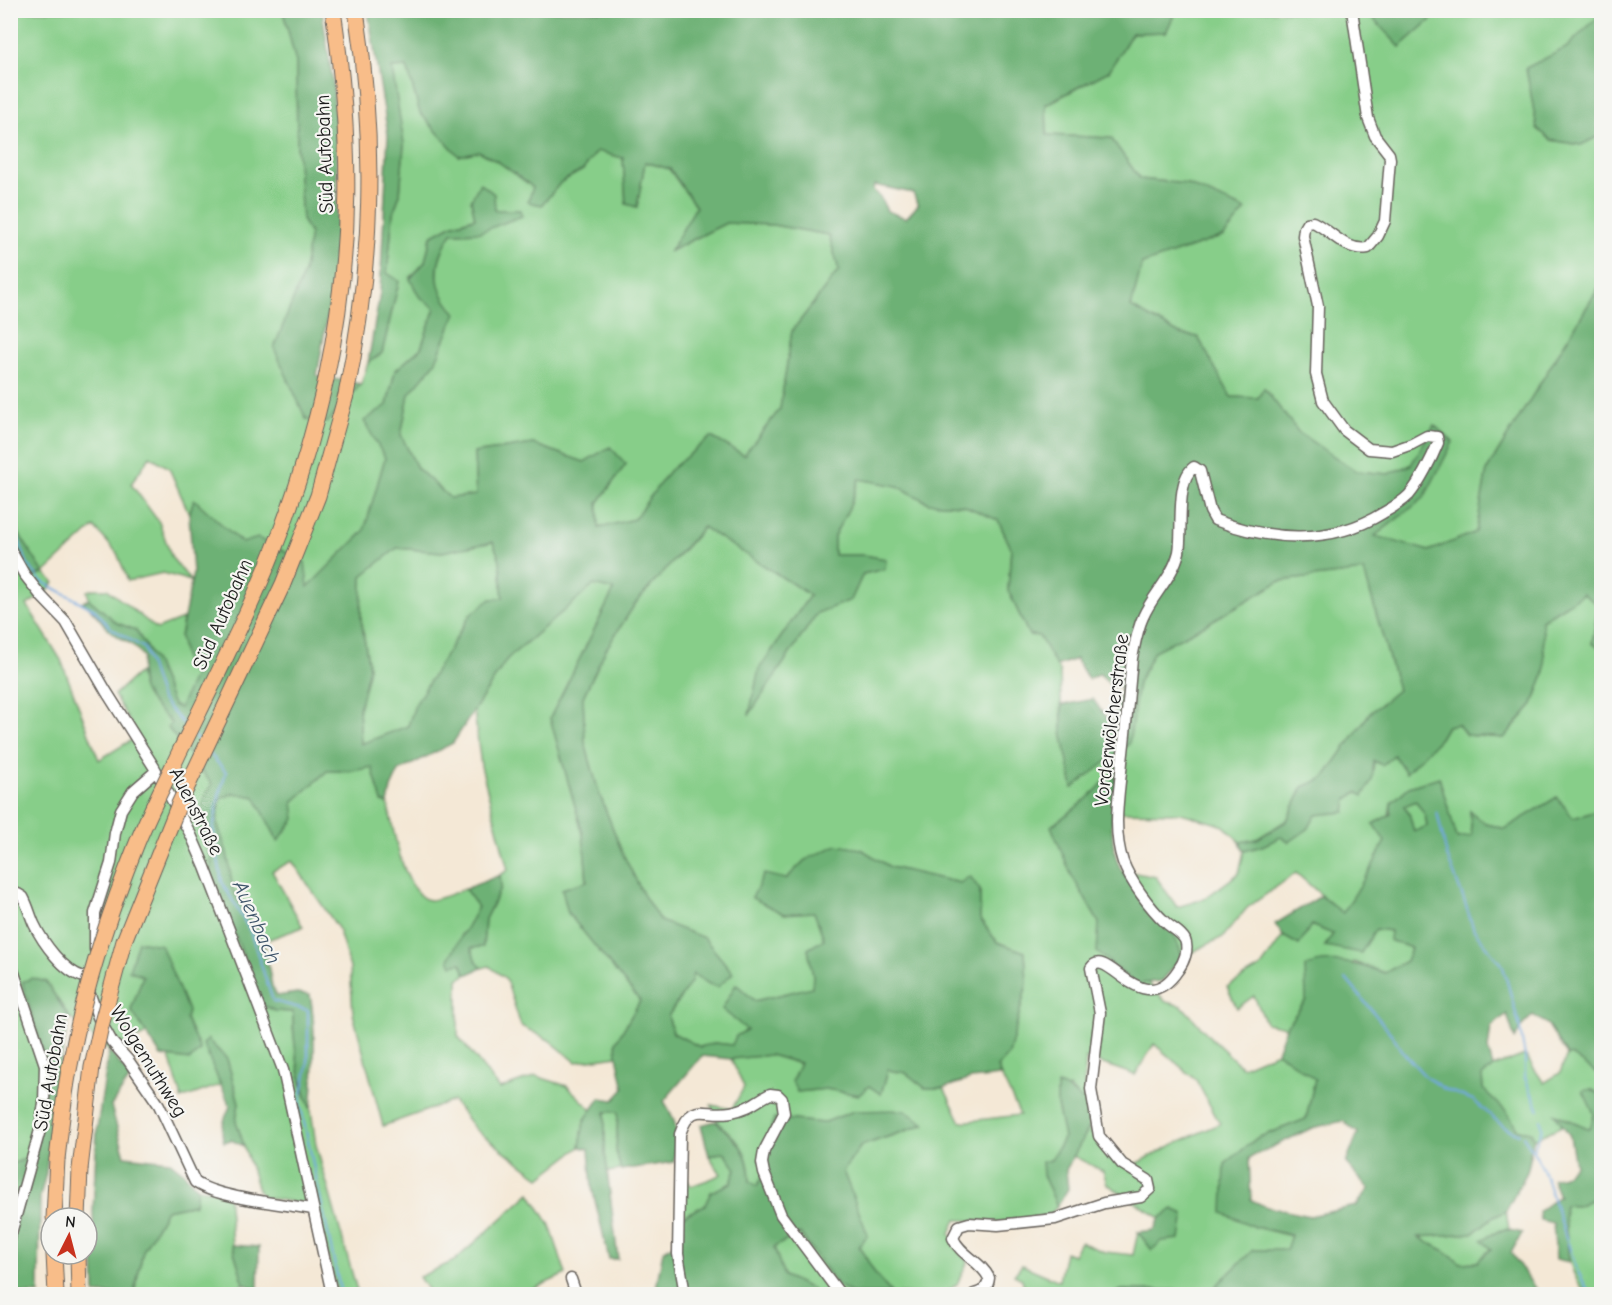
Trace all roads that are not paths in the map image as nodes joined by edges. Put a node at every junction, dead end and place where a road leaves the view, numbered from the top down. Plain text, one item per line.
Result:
1 (333, 10) edge
2 (356, 10) edge
3 (1352, 10) edge
4 (10, 549) edge
5 (156, 771) junction
6 (10, 895) edge
7 (10, 961) edge
8 (84, 977) junction
9 (55, 1206) edge
10 (78, 1206) edge
11 (312, 1209) junction
12 (10, 1237) edge
13 (55, 1266) edge
14 (78, 1266) edge
15 (571, 1279) dead end
16 (56, 1294) edge
17 (79, 1294) edge
18 (332, 1294) edge
19 (576, 1294) edge
20 (685, 1294) edge
21 (840, 1294) edge
22 (974, 1294) edge

1 - 9 highway, Süd Autobahn, bridge
2 - 10 highway, Süd Autobahn, bridge
3 - 22 street, Vorderwölcherstraße
4 - 5 street, Auenstraße
5 - 8 street
5 - 11 street, Auenstraße
6 - 8 street
7 - 12 street
8 - 11 street, Wolgemuthweg
11 - 18 street, Auenstraße
13 - 16 highway
14 - 17 highway
15 - 19 street
20 - 21 street

